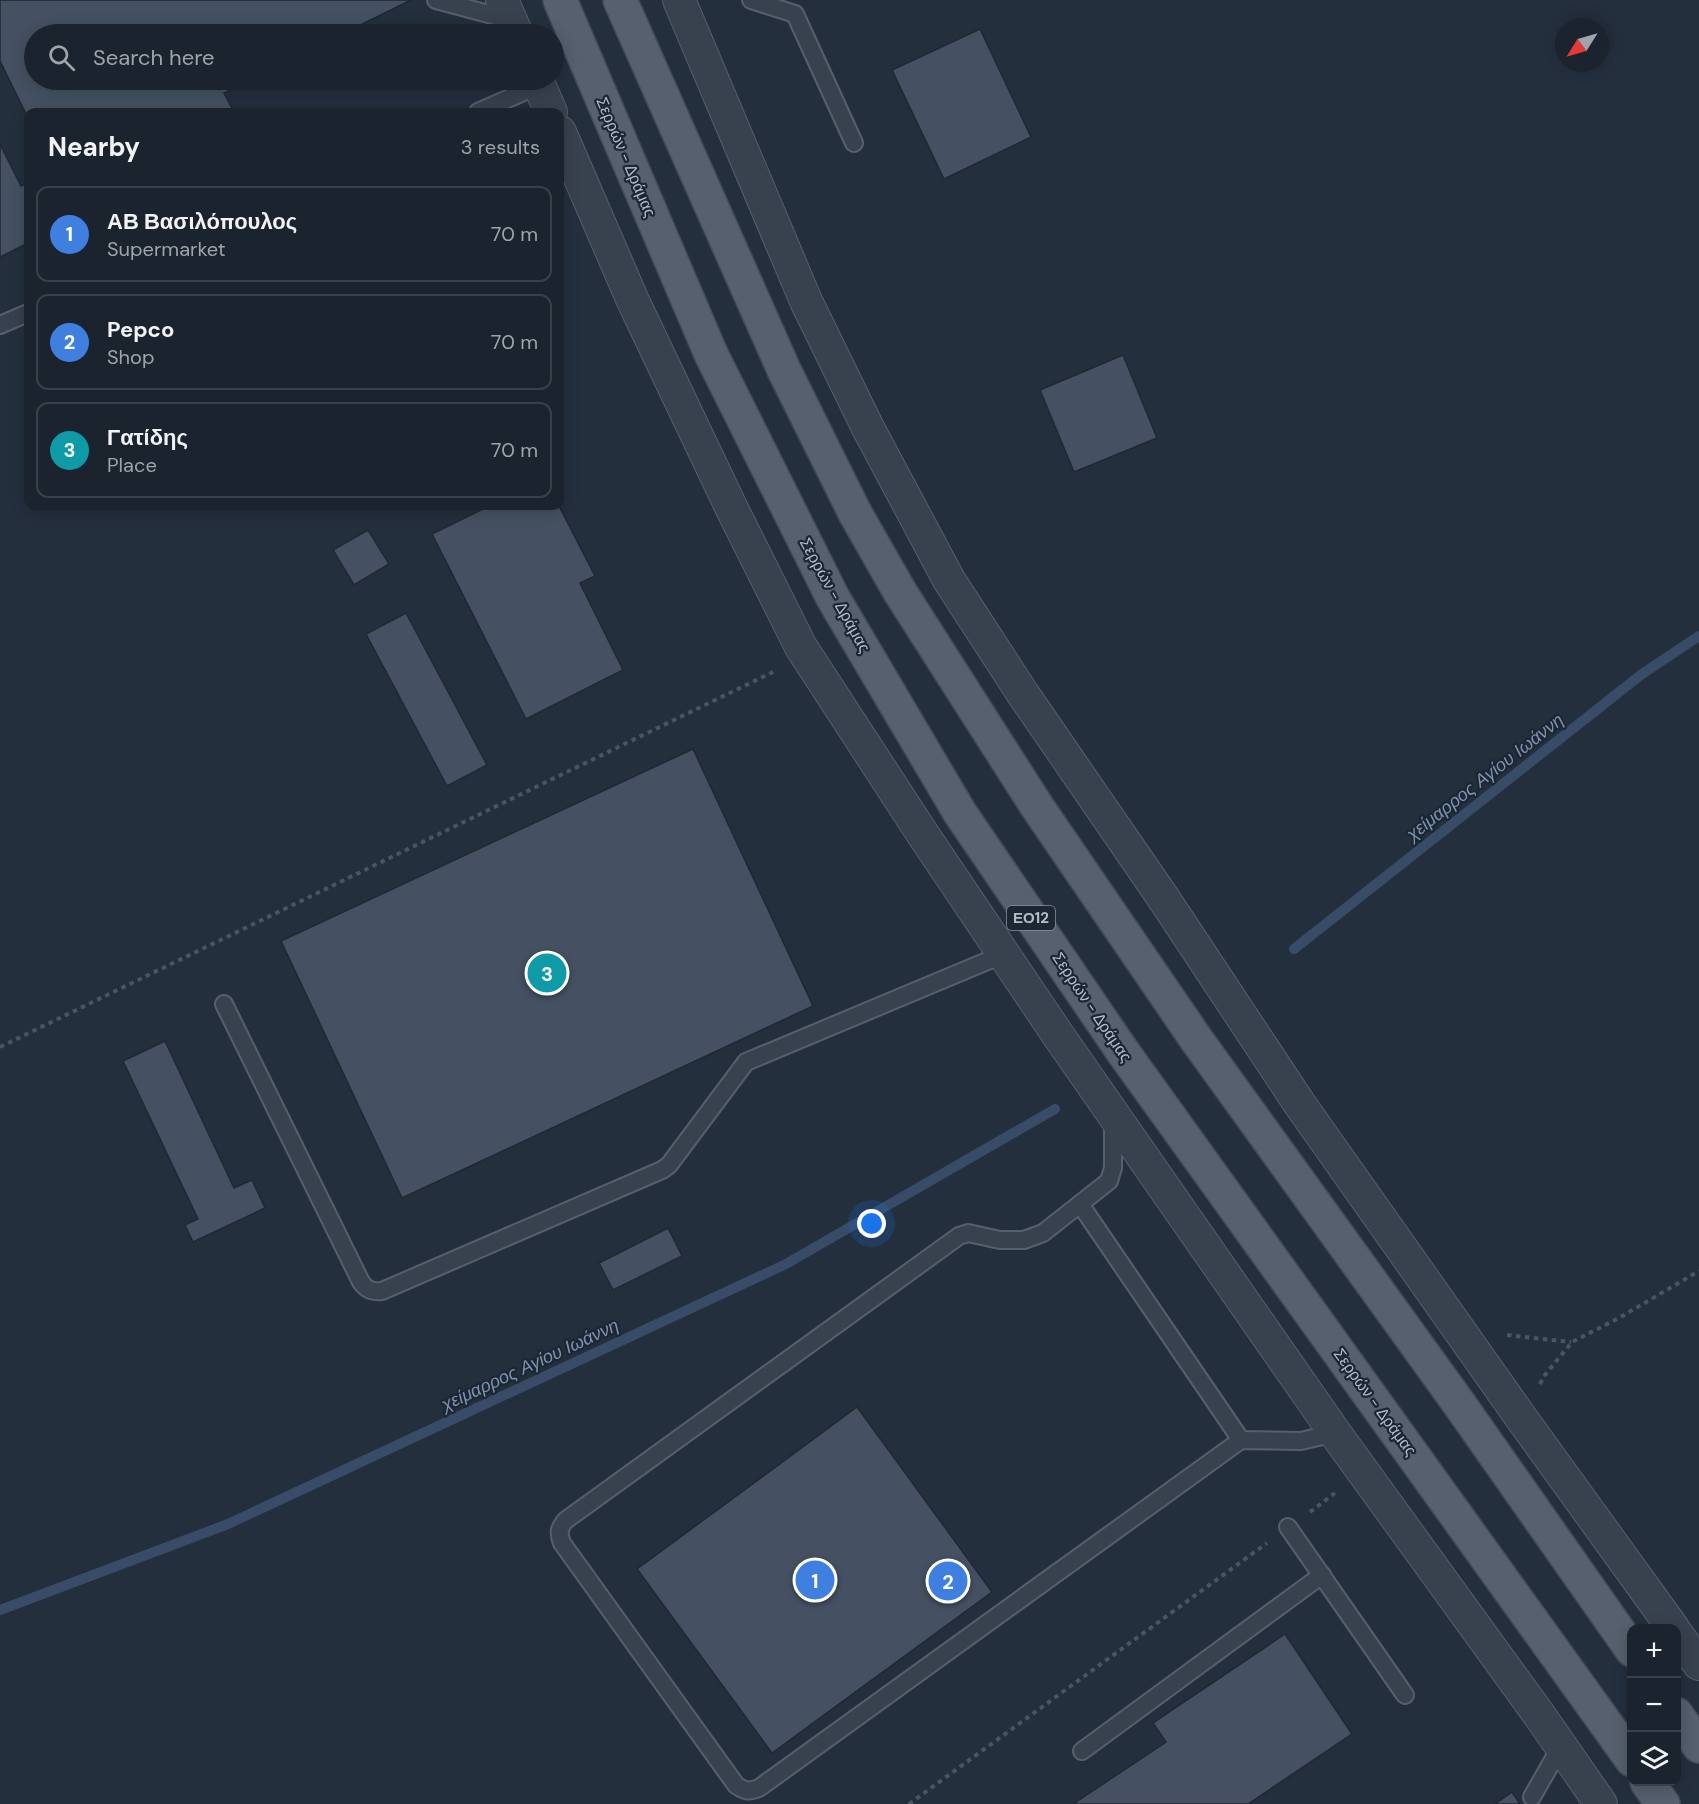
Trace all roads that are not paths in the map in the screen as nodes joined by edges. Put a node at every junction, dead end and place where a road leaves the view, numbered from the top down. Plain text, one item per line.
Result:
1 (436, 0) edge
2 (560, 0) edge
3 (620, 0) edge
4 (679, 0) edge
5 (751, 0) edge
6 (510, 18) edge
7 (542, 92) edge
8 (491, 108) edge
9 (564, 141) edge
10 (854, 143) dead end
11 (24, 315) edge
12 (0, 325) edge
13 (1004, 954) junction
14 (224, 1004) dead end
15 (1113, 1115) junction
16 (1080, 1204) junction
17 (1335, 1433) junction
18 (1241, 1440) junction
19 (1288, 1527) road end
20 (1322, 1575) junction
21 (1669, 1624) edge
22 (1681, 1639) edge
23 (1627, 1643) edge
24 (1699, 1664) edge
25 (1405, 1695) dead end
26 (1681, 1720) edge
27 (1561, 1746) junction
28 (1699, 1746) edge
29 (1082, 1751) dead end
30 (1627, 1753) edge
31 (1650, 1786) edge
32 (1532, 1797) dead end
33 (1601, 1804) edge
34 (1663, 1804) edge

1 - 6 lane
2 - 30 main road, Σερρών - Δράμας / ΕΟ12
3 - 23 main road
4 - 21 street
5 - 10 lane
7 - 8 lane
9 - 13 street
11 - 12 lane
13 - 14 lane
13 - 15 street
15 - 16 lane
15 - 17 street
16 - 18 lane
16 - 18 lane
17 - 18 lane
17 - 27 street
19 - 20 lane
20 - 25 lane
20 - 29 lane
22 - 24 street
26 - 28 main road
27 - 32 lane
27 - 33 street
31 - 34 main road

